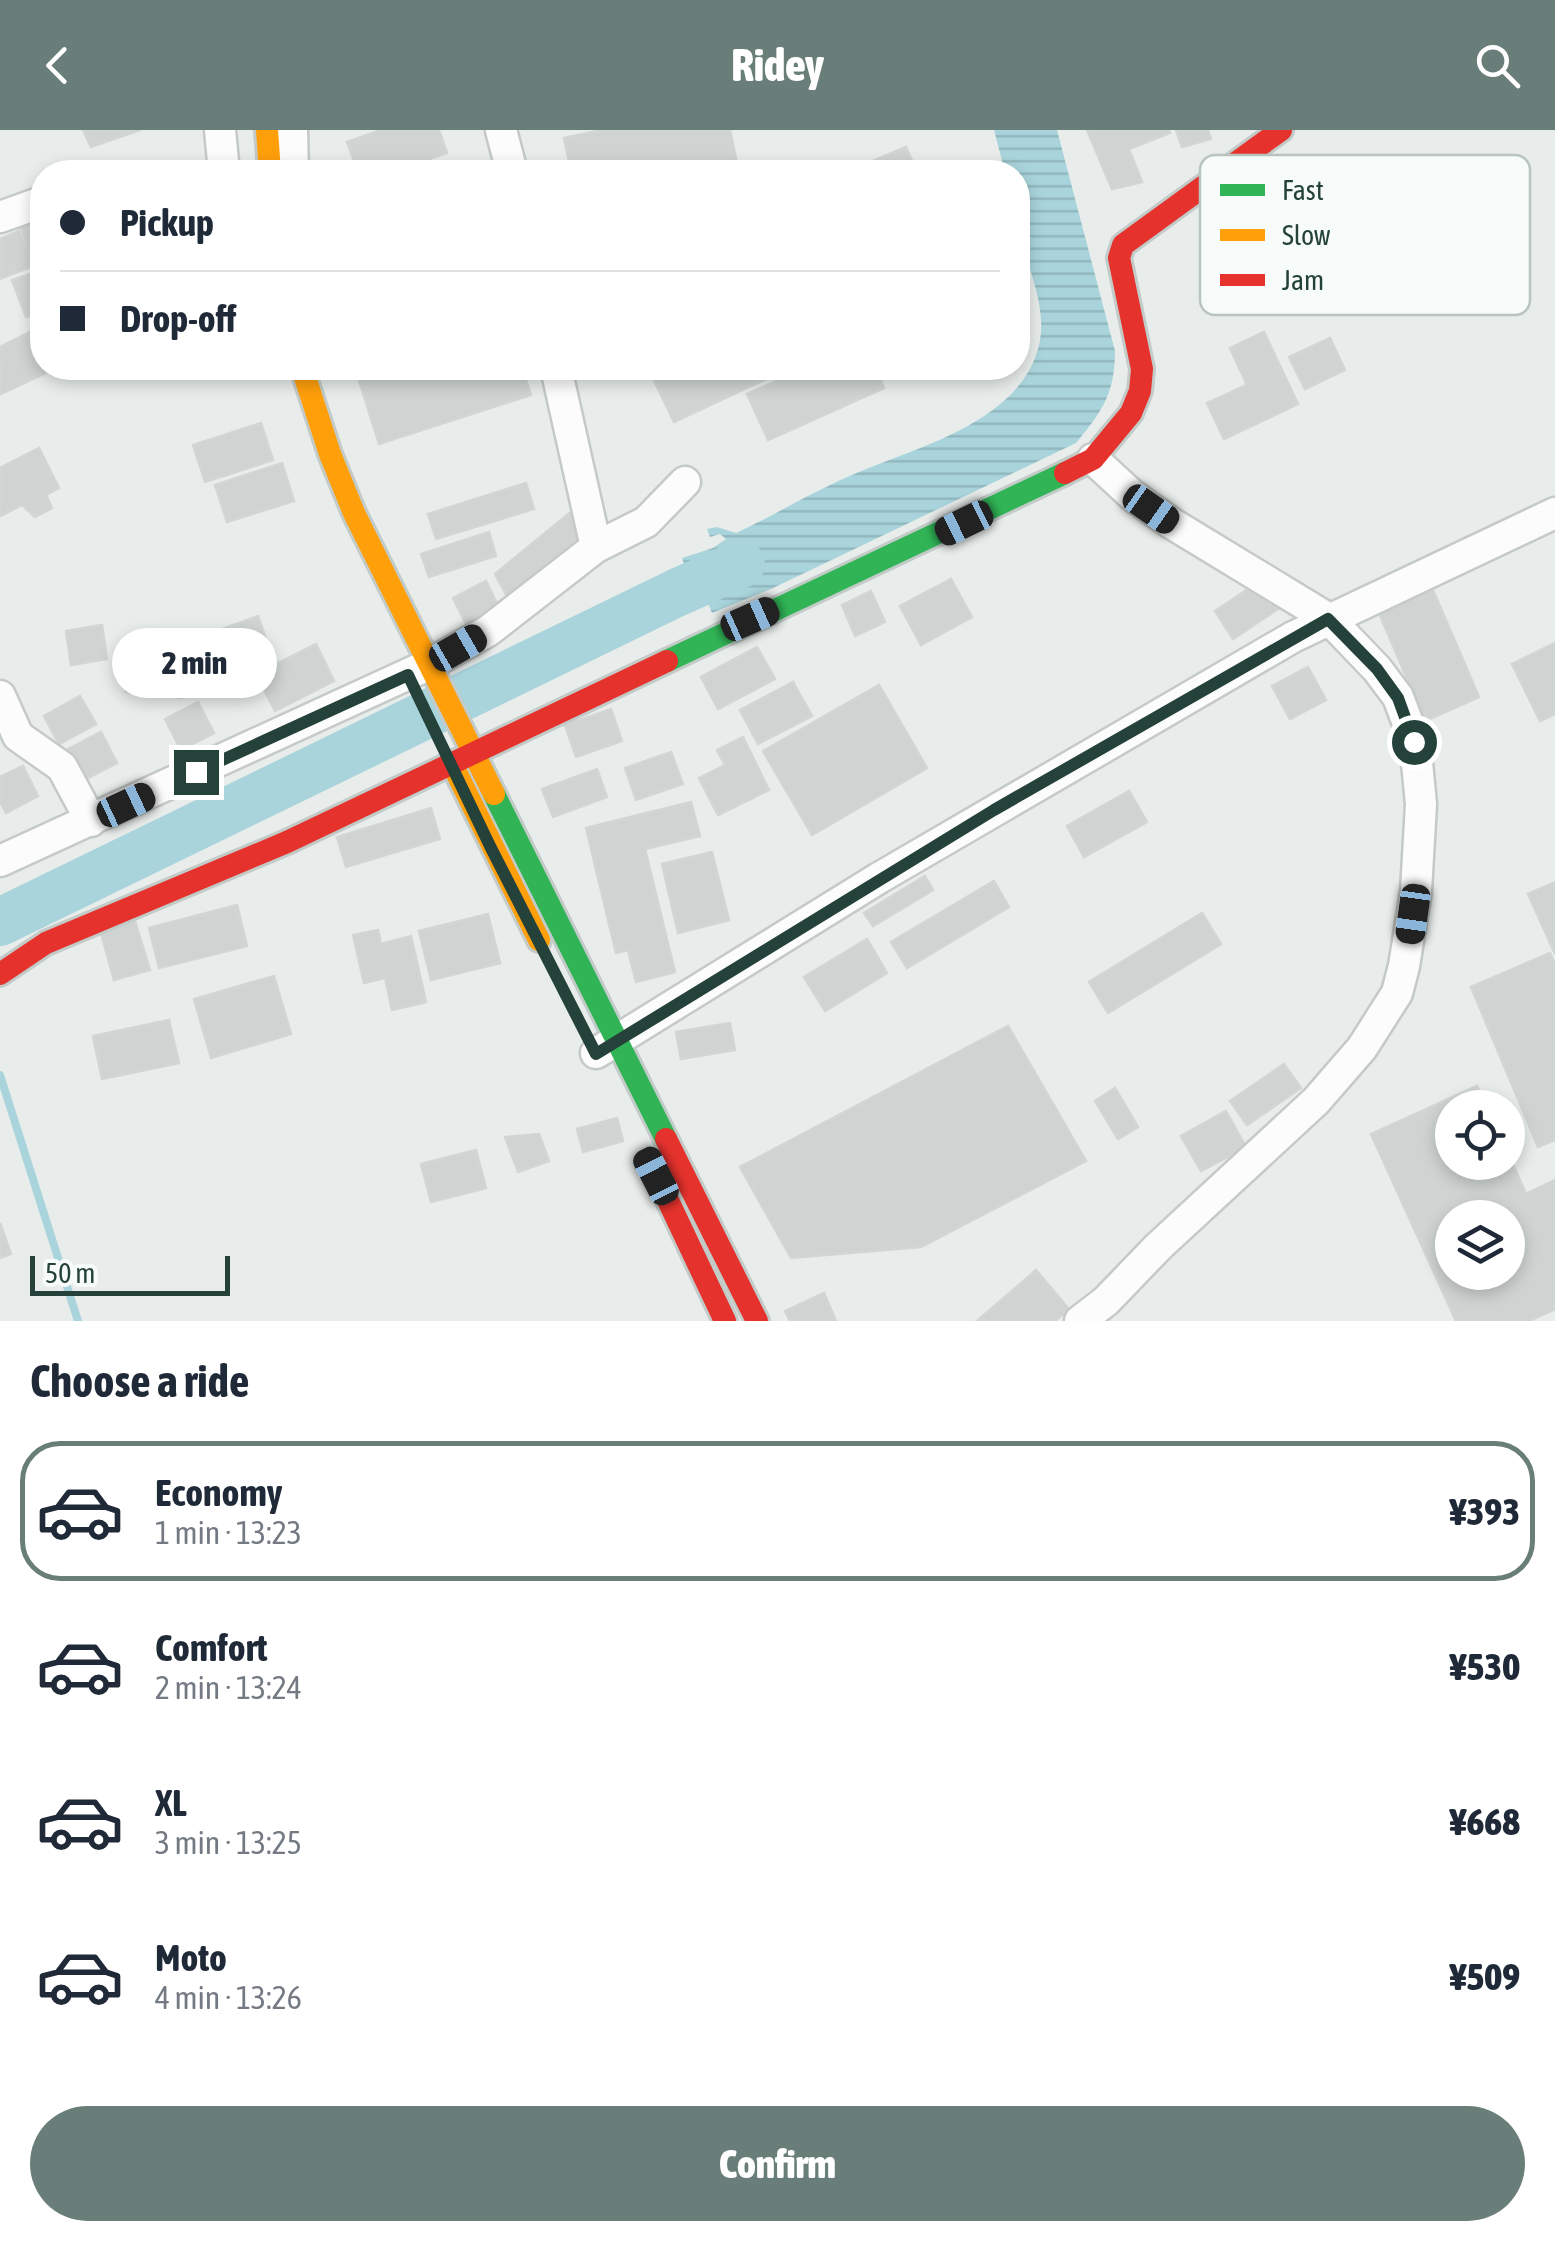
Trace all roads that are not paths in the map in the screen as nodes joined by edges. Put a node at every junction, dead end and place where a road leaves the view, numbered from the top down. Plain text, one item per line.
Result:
1 (220, 130) edge
2 (243, 130) edge
3 (267, 130) edge
4 (292, 130) edge
5 (501, 130) edge
6 (1281, 130) edge
7 (1247, 155) edge
8 (223, 160) edge
9 (245, 160) edge
10 (269, 160) edge
11 (293, 160) edge
12 (509, 160) edge
13 (1200, 189) edge
14 (30, 206) edge
15 (0, 217) edge
16 (306, 380) edge
17 (559, 380) edge
18 (1093, 459) junction
19 (684, 482) dead end
20 (1555, 513) edge
21 (596, 547) junction
22 (1328, 619) junction
23 (413, 673) junction
24 (0, 696) edge
25 (456, 754) junction
26 (91, 821) junction
27 (0, 860) edge
28 (547, 955) dead end
29 (0, 974) edge
30 (602, 1050) junction
31 (648, 1158) dead end
32 (725, 1321) edge
33 (757, 1321) edge
34 (1080, 1321) edge

1 - 8 street
2 - 9 street
3 - 10 street
4 - 11 street
5 - 12 street
6 - 7 street
13 - 18 street
14 - 15 street
16 - 23 street
17 - 21 street
18 - 22 street
18 - 25 street
19 - 21 street
20 - 22 street
21 - 23 street
22 - 30 street
22 - 34 street
23 - 25 street
23 - 26 street
24 - 26 street
25 - 28 street
25 - 29 street
25 - 30 street
26 - 27 street
30 - 33 street
31 - 32 street

